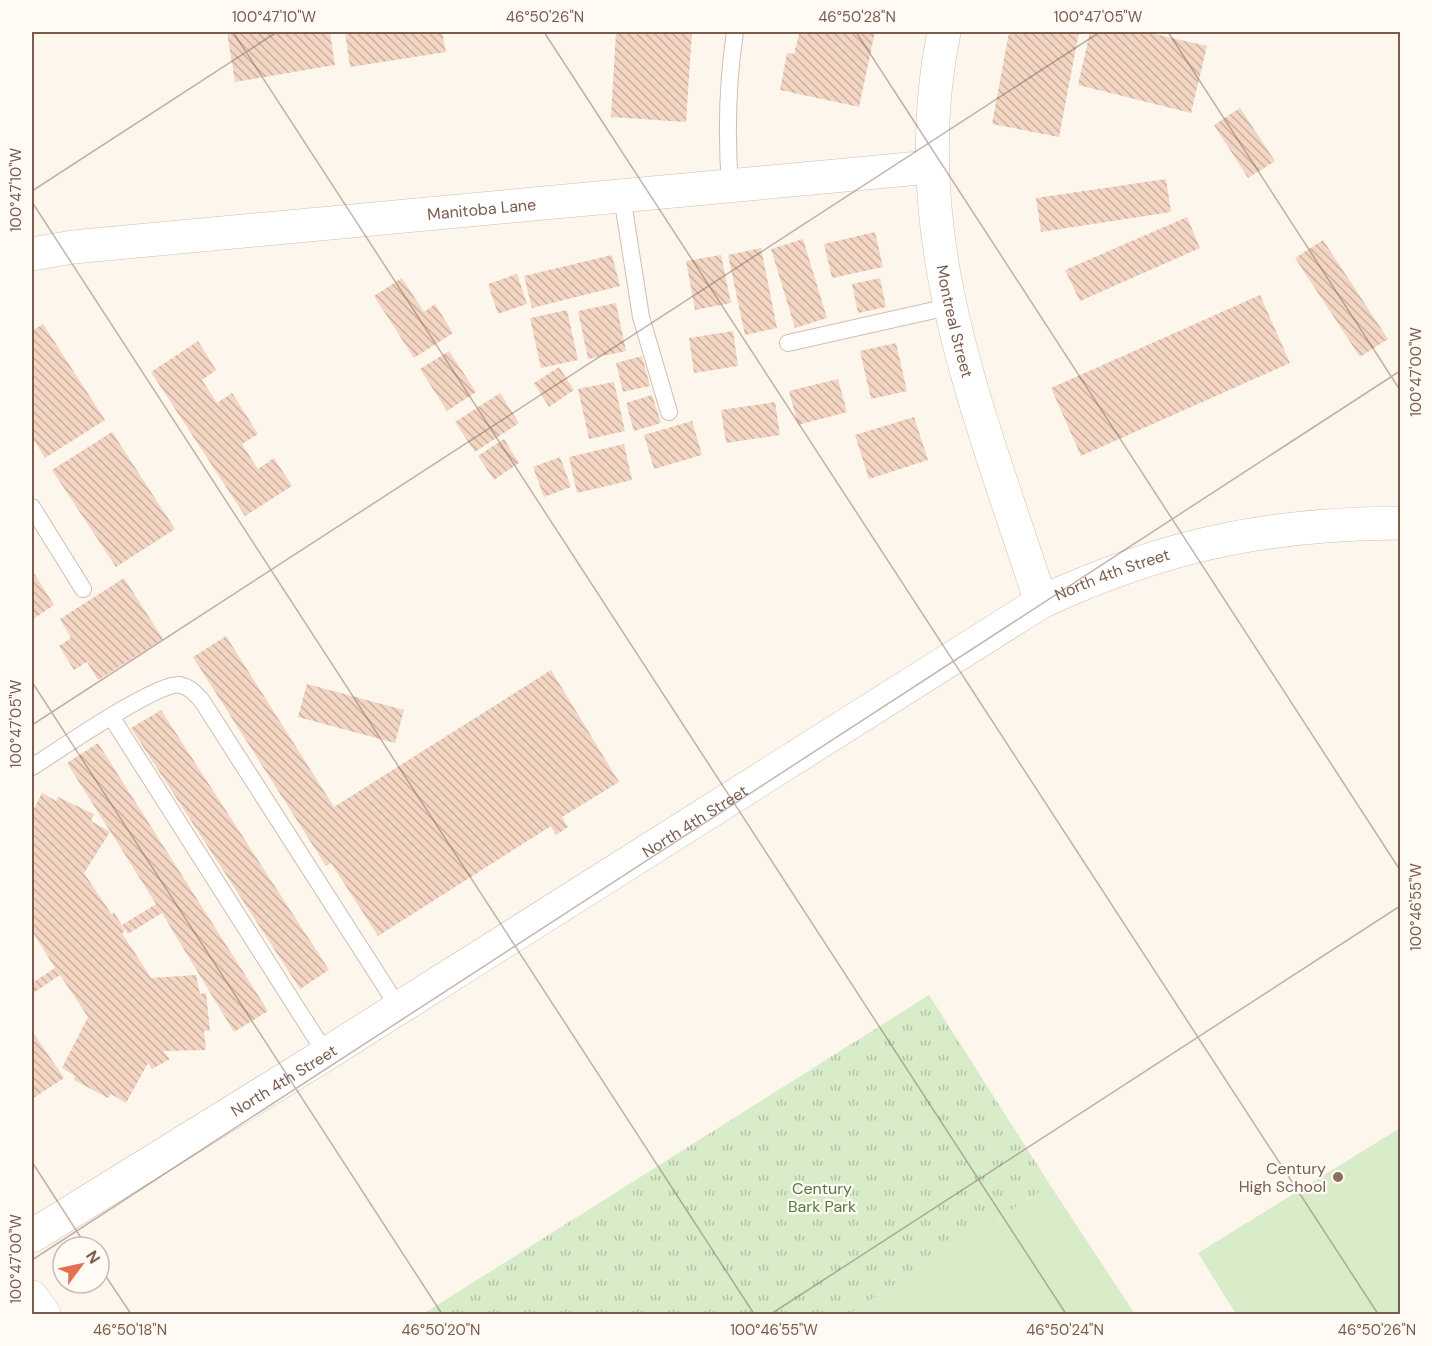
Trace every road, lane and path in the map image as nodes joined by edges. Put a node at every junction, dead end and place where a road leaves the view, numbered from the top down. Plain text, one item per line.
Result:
1 (735, 32) edge
2 (944, 32) edge
3 (931, 167) junction
4 (730, 186) junction
5 (622, 196) junction
6 (32, 254) edge
7 (948, 307) junction
8 (788, 343) dead end
9 (669, 412) dead end
10 (32, 507) edge
11 (1401, 523) edge
12 (83, 589) dead end
13 (1041, 602) junction
14 (112, 718) junction
15 (32, 767) edge
16 (399, 1008) junction
17 (327, 1054) junction
18 (32, 1236) edge
19 (32, 1297) edge
20 (44, 1314) edge

1 - 4 lane
2 - 3 street, Montreal Street
3 - 4 street, Manitoba Lane
3 - 7 street, Montreal Street
4 - 5 street, Manitoba Lane
5 - 6 street, Manitoba Lane
5 - 9 lane
7 - 8 lane
7 - 13 street, Montreal Street
10 - 12 lane
11 - 13 street, North 4th Street
13 - 16 street, North 4th Street
14 - 15 lane
14 - 16 lane
14 - 17 lane
16 - 17 street, North 4th Street
17 - 18 street, North 4th Street
19 - 20 street

